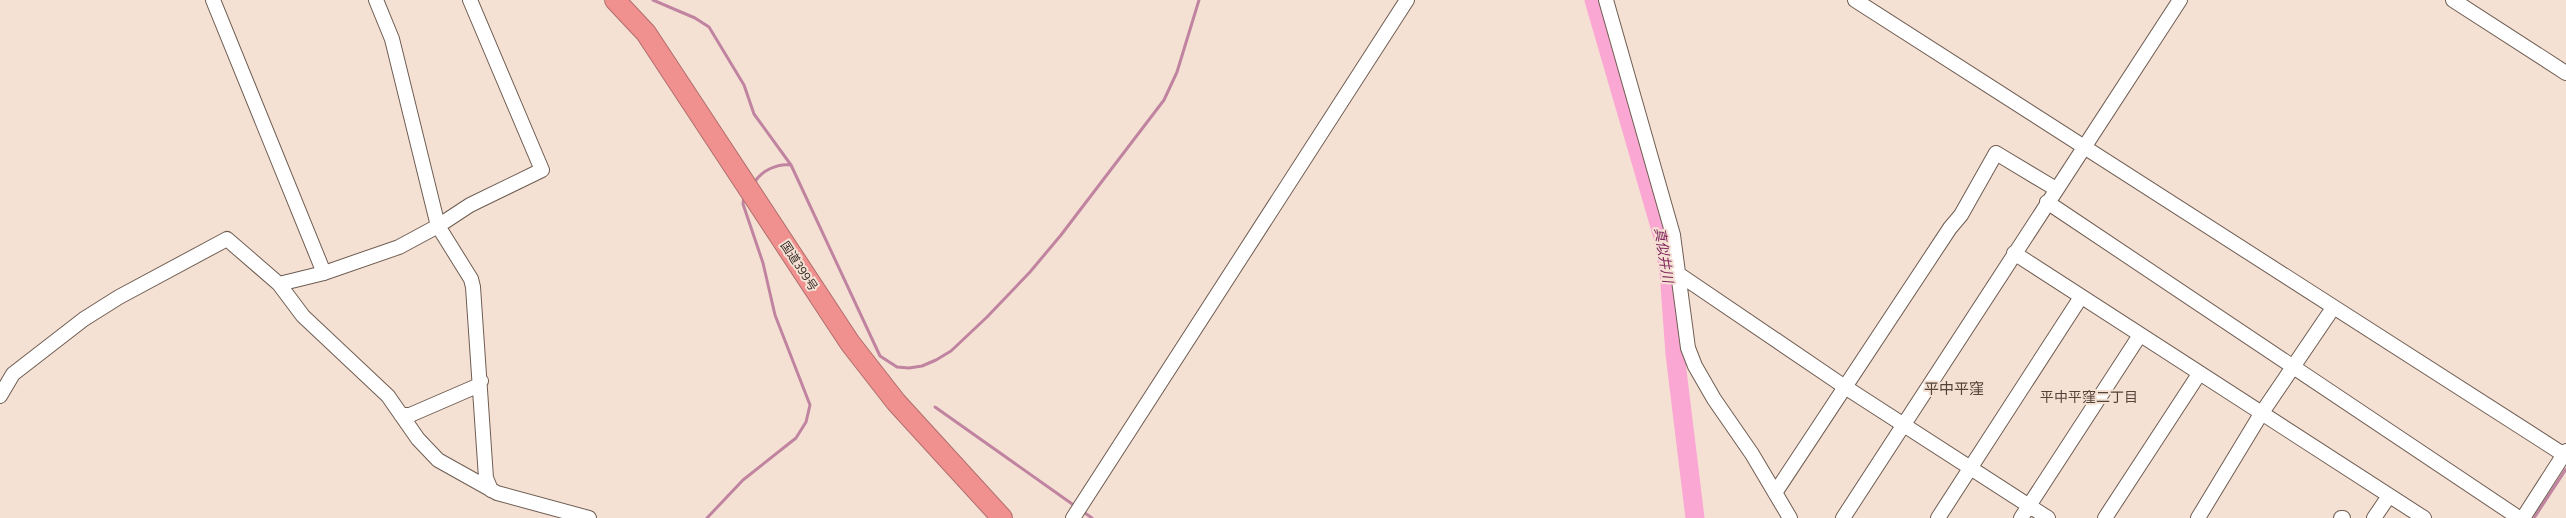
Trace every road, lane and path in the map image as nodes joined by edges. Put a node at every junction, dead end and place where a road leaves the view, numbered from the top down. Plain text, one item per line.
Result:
1 (214, 0) edge
2 (376, 0) edge
3 (470, 0) edge
4 (615, 0) edge
5 (1407, 0) edge
6 (1606, 0) edge
7 (1855, 0) edge
8 (2180, 0) edge
9 (2453, 0) edge
10 (2566, 73) edge
11 (2083, 147) junction
12 (2056, 189) junction
13 (2047, 202) junction
14 (438, 226) junction
15 (2014, 253) junction
16 (324, 272) junction
17 (1680, 275) junction
18 (279, 284) junction
19 (2081, 297) junction
20 (2333, 308) junction
21 (2140, 335) junction
22 (2293, 366) junction
23 (2199, 374) junction
24 (481, 381) junction
25 (1845, 387) junction
26 (0, 396) edge
27 (2261, 414) junction
28 (401, 415) junction
29 (1904, 424) junction
30 (2565, 454) edge
31 (1971, 468) junction
32 (491, 490) junction
33 (1775, 493) junction
34 (2389, 496) junction
35 (2029, 506) junction
36 (1077, 512) edge
37 (2203, 516) edge
38 (588, 518) edge
39 (1002, 518) edge
40 (1790, 518) edge
41 (1843, 518) edge
42 (1938, 518) edge
43 (2021, 518) edge
44 (2048, 518) edge
45 (2105, 518) edge
46 (2374, 518) edge
47 (2424, 518) edge
48 (2519, 518) edge
49 (2523, 518) edge

1 - 16 street
2 - 14 street
3 - 14 street
4 - 39 highway, 国道399号
5 - 36 street
6 - 17 street
7 - 11 street
8 - 11 street
9 - 10 street
11 - 12 street
11 - 20 street
12 - 13 street
12 - 25 street
13 - 15 street
13 - 22 street
14 - 16 street
14 - 24 street
15 - 19 street
15 - 29 street
16 - 18 street
17 - 25 street
17 - 33 street
18 - 26 street
18 - 28 street
19 - 21 street
19 - 31 street
20 - 22 street
20 - 30 street
21 - 23 street
21 - 35 street
22 - 27 street
22 - 48 street
23 - 27 street
23 - 45 street
24 - 28 street
24 - 32 street
25 - 29 street
25 - 33 street
27 - 34 street
27 - 37 street
28 - 32 street
29 - 31 street
29 - 41 street
30 - 49 street
31 - 35 street
31 - 42 street
32 - 38 street
33 - 40 street
34 - 46 street
34 - 47 street
35 - 43 street
35 - 44 street

